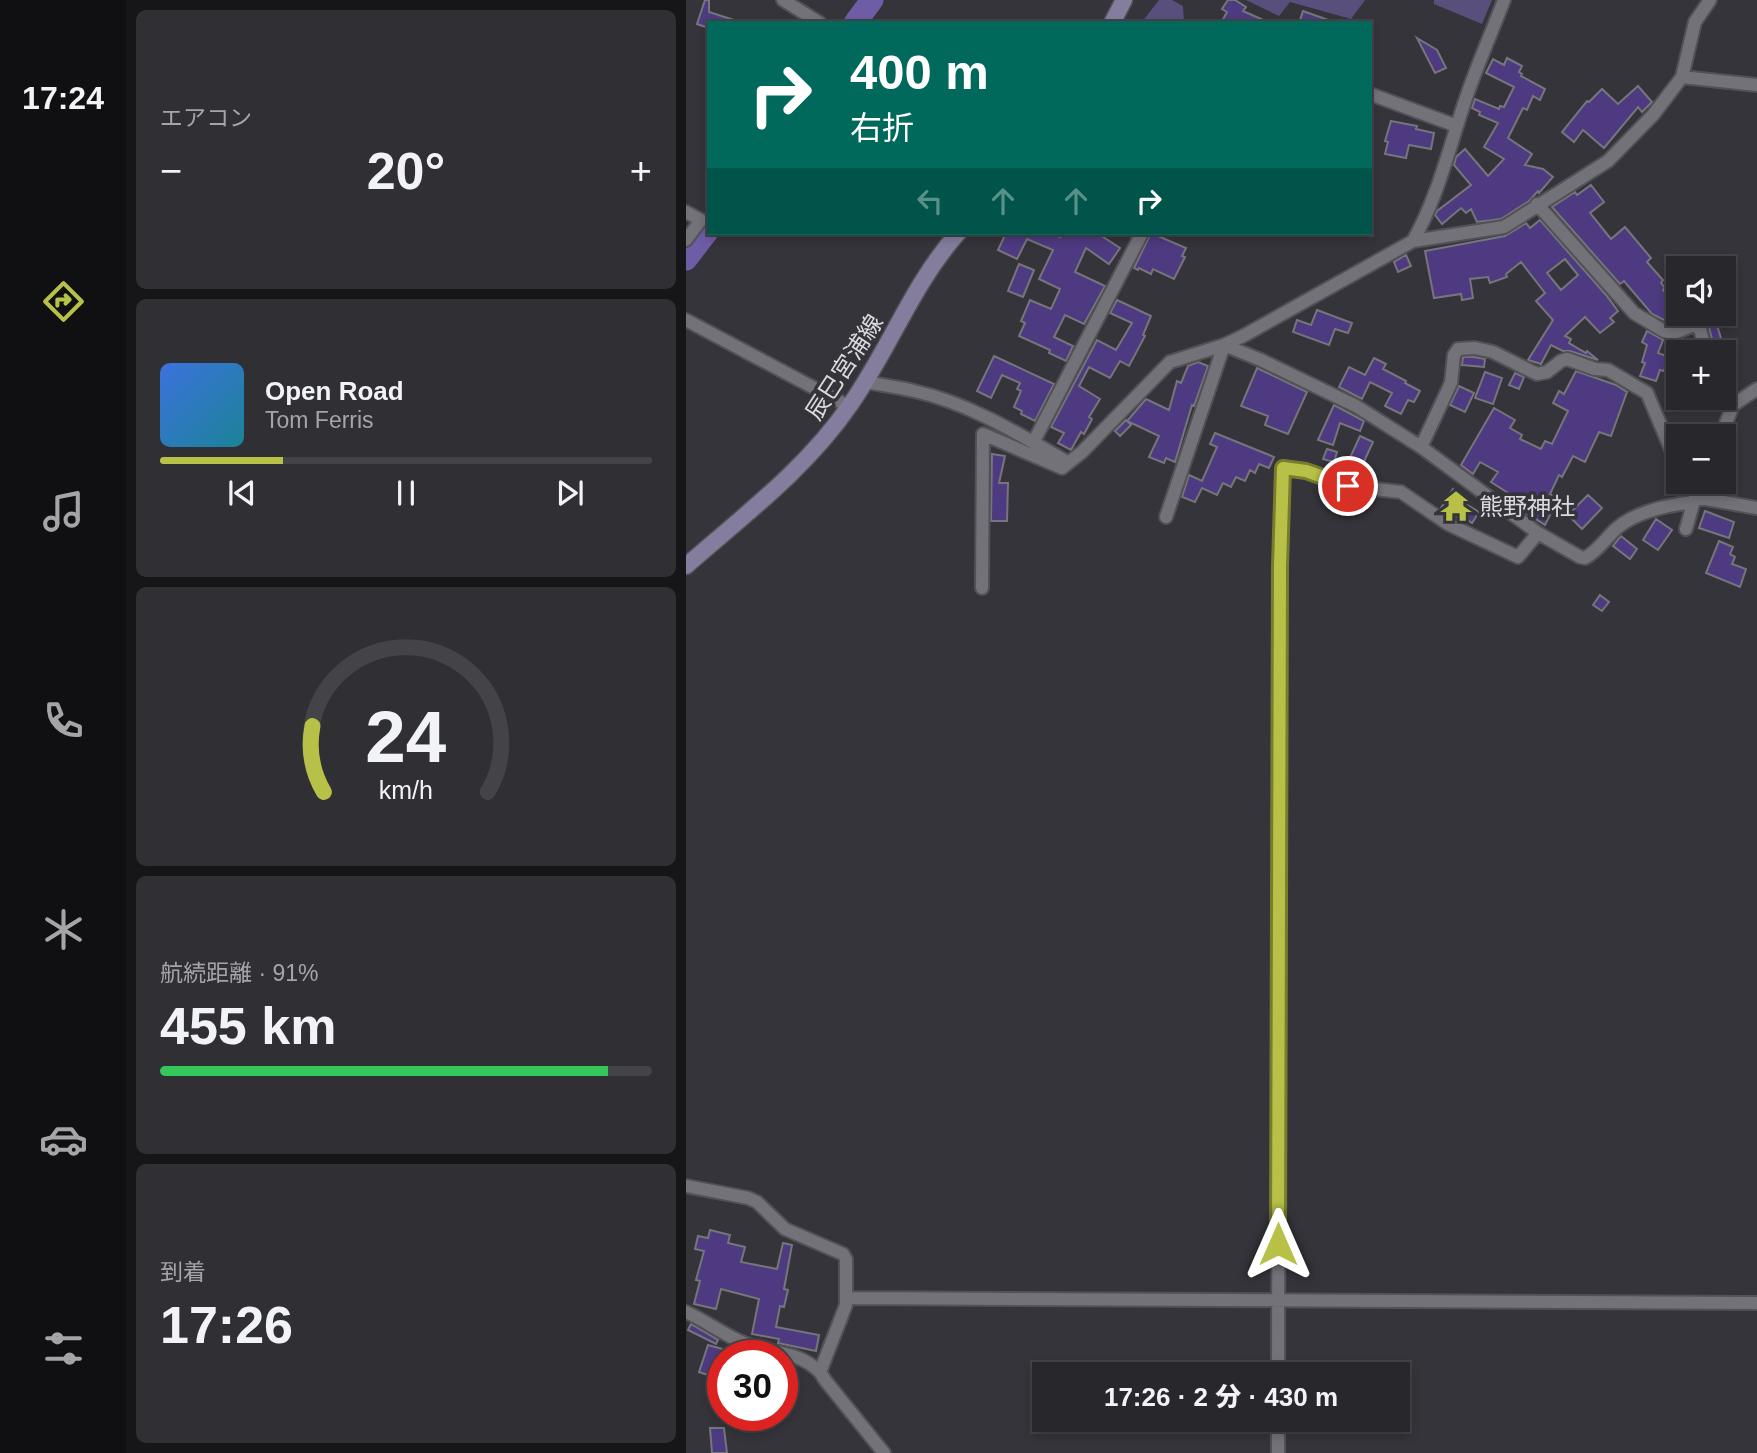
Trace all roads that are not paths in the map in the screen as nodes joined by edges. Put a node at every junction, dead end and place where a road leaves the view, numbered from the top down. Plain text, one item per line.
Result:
1 (783, 0) edge
2 (1124, 0) edge
3 (1504, 0) edge
4 (1710, 0) edge
5 (817, 21) edge
6 (1113, 21) edge
7 (1682, 77) junction
8 (1757, 85) edge
9 (1372, 95) edge
10 (1457, 126) junction
11 (1537, 204) junction
12 (686, 212) edge
13 (957, 235) edge
14 (1141, 235) edge
15 (686, 240) edge
16 (1413, 241) junction
17 (686, 320) edge
18 (1703, 340) edge
19 (1224, 345) junction
20 (865, 382) junction
21 (1757, 389) edge
22 (1736, 402) edge
23 (850, 407) junction
24 (1666, 438) edge
25 (1034, 441) junction
26 (1421, 447) junction
27 (1067, 462) junction
28 (1695, 494) edge
29 (1698, 494) edge
30 (1702, 494) edge
31 (1757, 508) edge
32 (1166, 517) dead end
33 (1686, 529) dead end
34 (1538, 533) junction
35 (686, 566) edge
36 (982, 588) dead end
37 (686, 1186) edge
38 (848, 1298) junction
39 (1278, 1299) junction
40 (1757, 1303) edge
41 (686, 1312) edge
42 (1278, 1362) edge
43 (820, 1371) junction
44 (1278, 1432) edge
45 (884, 1453) edge
46 (1278, 1453) edge

1 - 5 street
2 - 6 main road
3 - 10 street
4 - 7 street
7 - 8 street
7 - 11 street
9 - 10 street
10 - 16 street
11 - 16 street
11 - 18 street
12 - 15 street
13 - 20 main road, 辰巳宮浦線
14 - 25 street
16 - 19 street
17 - 23 street
19 - 26 street
19 - 27 street
19 - 32 street
20 - 23 main road, 辰巳宮浦線
20 - 25 street
21 - 22 street
23 - 35 main road, 辰巳宮浦線
24 - 26 street
25 - 27 street
26 - 34 street
27 - 36 street
28 - 34 street
29 - 33 street
30 - 31 street
34 - 39 street
37 - 38 street
38 - 39 street
38 - 43 street
39 - 40 street
39 - 42 street
41 - 43 street
43 - 45 street
44 - 46 street

